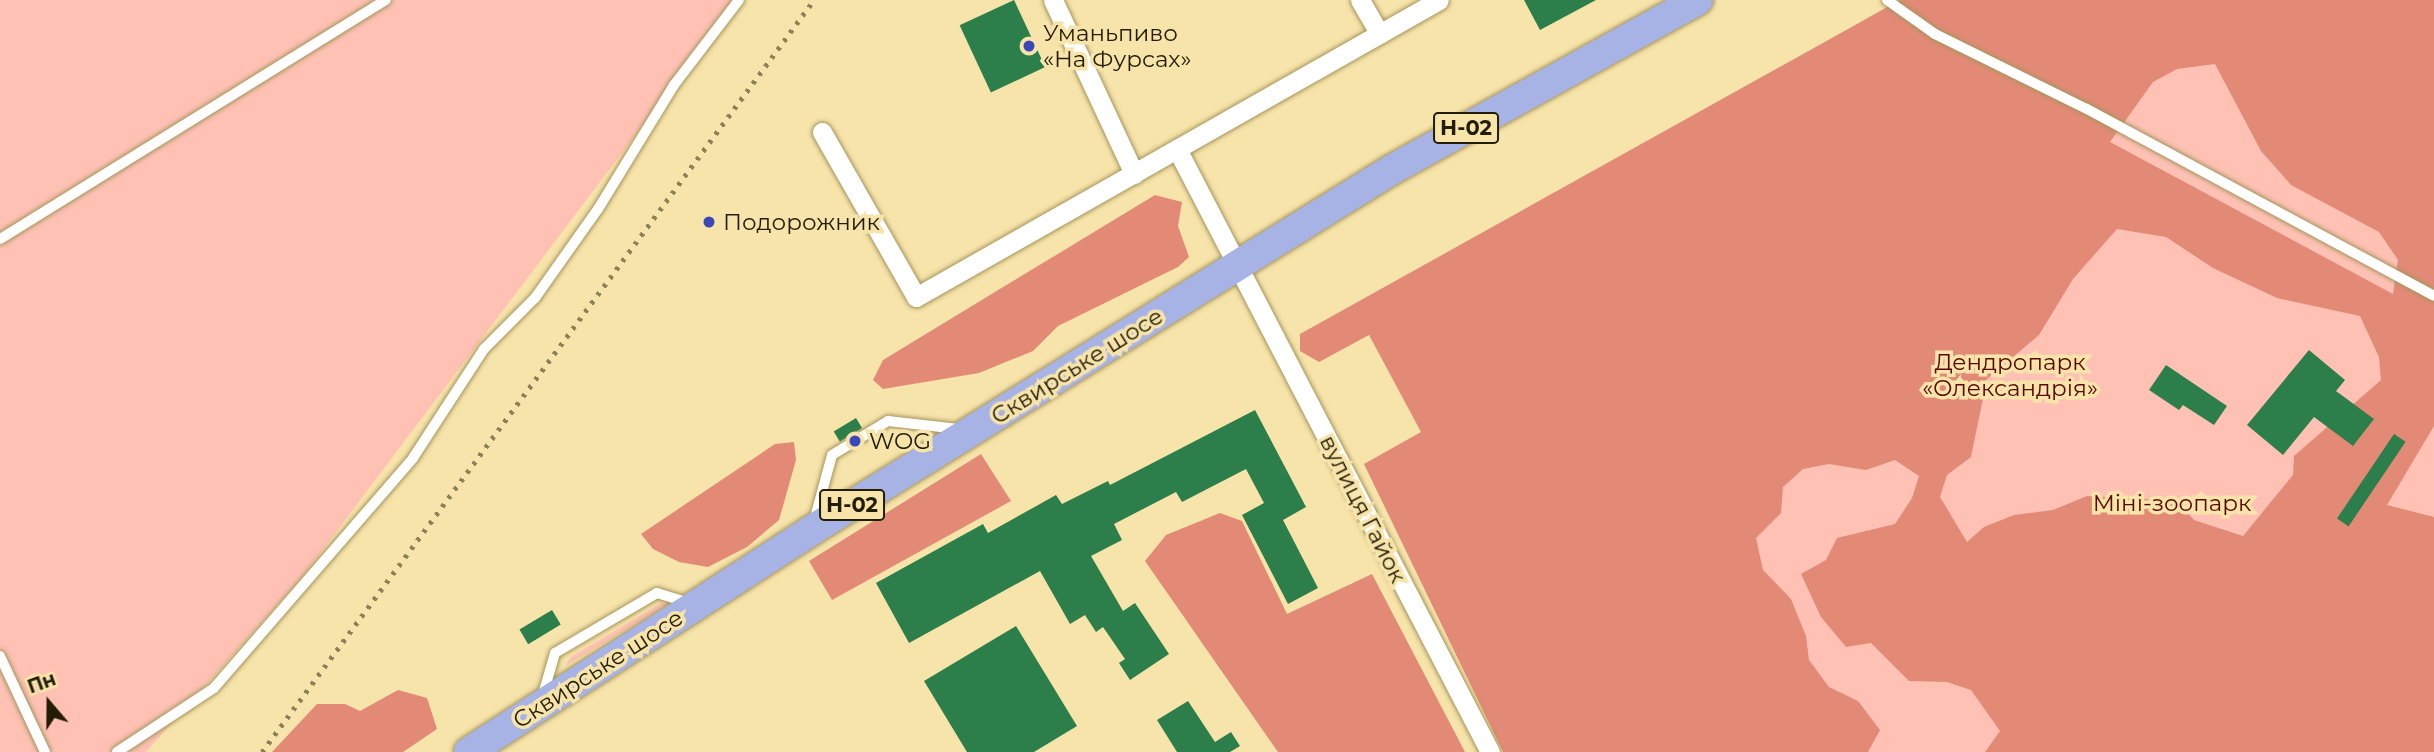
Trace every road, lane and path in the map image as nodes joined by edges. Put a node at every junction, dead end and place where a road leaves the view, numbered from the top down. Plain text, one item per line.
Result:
1 (386, 0) edge
2 (739, 0) edge
3 (1053, 0) edge
4 (1360, 0) edge
5 (1439, 0) edge
6 (1698, 0) edge
7 (1887, 0) edge
8 (1380, 34) junction
9 (822, 132) dead end
10 (1177, 149) junction
11 (1134, 174) junction
12 (0, 239) edge
13 (1238, 265) junction
14 (2434, 296) edge
15 (973, 431) junction
16 (812, 530) junction
17 (0, 656) edge
18 (45, 752) edge
19 (117, 752) edge
20 (469, 752) edge
21 (1490, 752) edge

1 - 12 lane
2 - 19 lane
3 - 11 street
4 - 8 street
5 - 8 street
6 - 13 main road, Сквирське шосе / Н-02
7 - 14 lane
8 - 10 street
9 - 11 street
10 - 11 street
10 - 13 street, вулиця Гайок
13 - 15 main road, Сквирське шосе / Н-02
13 - 21 street, вулиця Гайок
15 - 16 main road, Сквирське шосе / Н-02
15 - 16 lane
16 - 20 main road, Сквирське шосе / Н-02
17 - 18 lane

